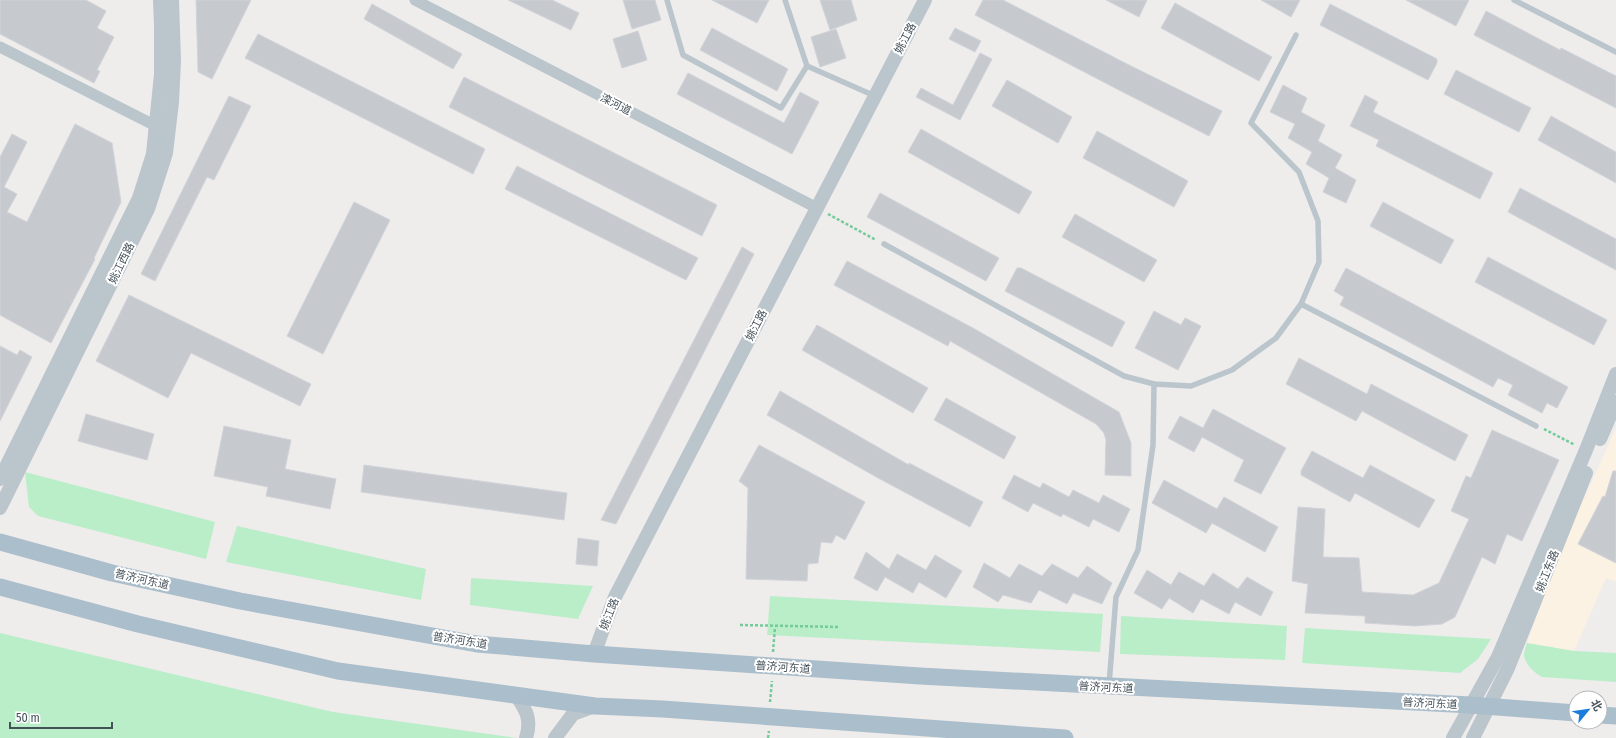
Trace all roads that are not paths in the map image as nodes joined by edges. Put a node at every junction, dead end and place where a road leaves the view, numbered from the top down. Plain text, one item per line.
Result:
1 (160, 0) edge
2 (172, 0) edge
3 (415, 0) edge
4 (667, 0) edge
5 (785, 0) edge
6 (925, 0) edge
7 (1514, 0) edge
8 (1296, 35) dead end
9 (0, 47) edge
10 (1616, 52) edge
11 (807, 66) junction
12 (875, 96) junction
13 (156, 126) junction
14 (817, 208) junction
15 (884, 244) road end
16 (1301, 304) junction
17 (1616, 374) edge
18 (1154, 384) junction
19 (1613, 390) edge
20 (1616, 402) edge
21 (1536, 426) road end
22 (0, 479) edge
23 (0, 508) edge
24 (0, 542) edge
25 (0, 587) edge
26 (594, 654) junction
27 (1108, 687) junction
28 (516, 695) junction
29 (1471, 705) junction
30 (596, 706) junction
31 (1490, 706) junction
32 (1568, 712) edge
33 (526, 738) edge
34 (555, 738) edge
35 (1065, 738) edge
36 (1453, 738) edge
37 (1473, 738) edge

1 - 13 street, 姚江西路
2 - 23 street, 姚江西路
3 - 14 street, 滦河道
4 - 11 lane
5 - 11 lane
6 - 12 street, 姚江路
7 - 10 lane
8 - 16 lane
9 - 13 street
11 - 12 lane
12 - 14 street, 姚江路
13 - 22 street, 姚江西路
14 - 26 street, 姚江路
15 - 18 lane
16 - 18 lane
16 - 21 lane
17 - 19 street, 姚江东路
18 - 27 lane
19 - 29 street, 姚江东路
20 - 31 street, 姚江东路
24 - 26 main road, 普济河东道
25 - 28 main road
26 - 27 main road, 普济河东道
27 - 29 main road, 普济河东道
28 - 30 main road
28 - 33 street
29 - 31 main road, 普济河东道
29 - 36 street, 姚江东路
30 - 34 street
30 - 35 main road
31 - 32 main road, 普济河东道
31 - 37 street, 姚江东路

